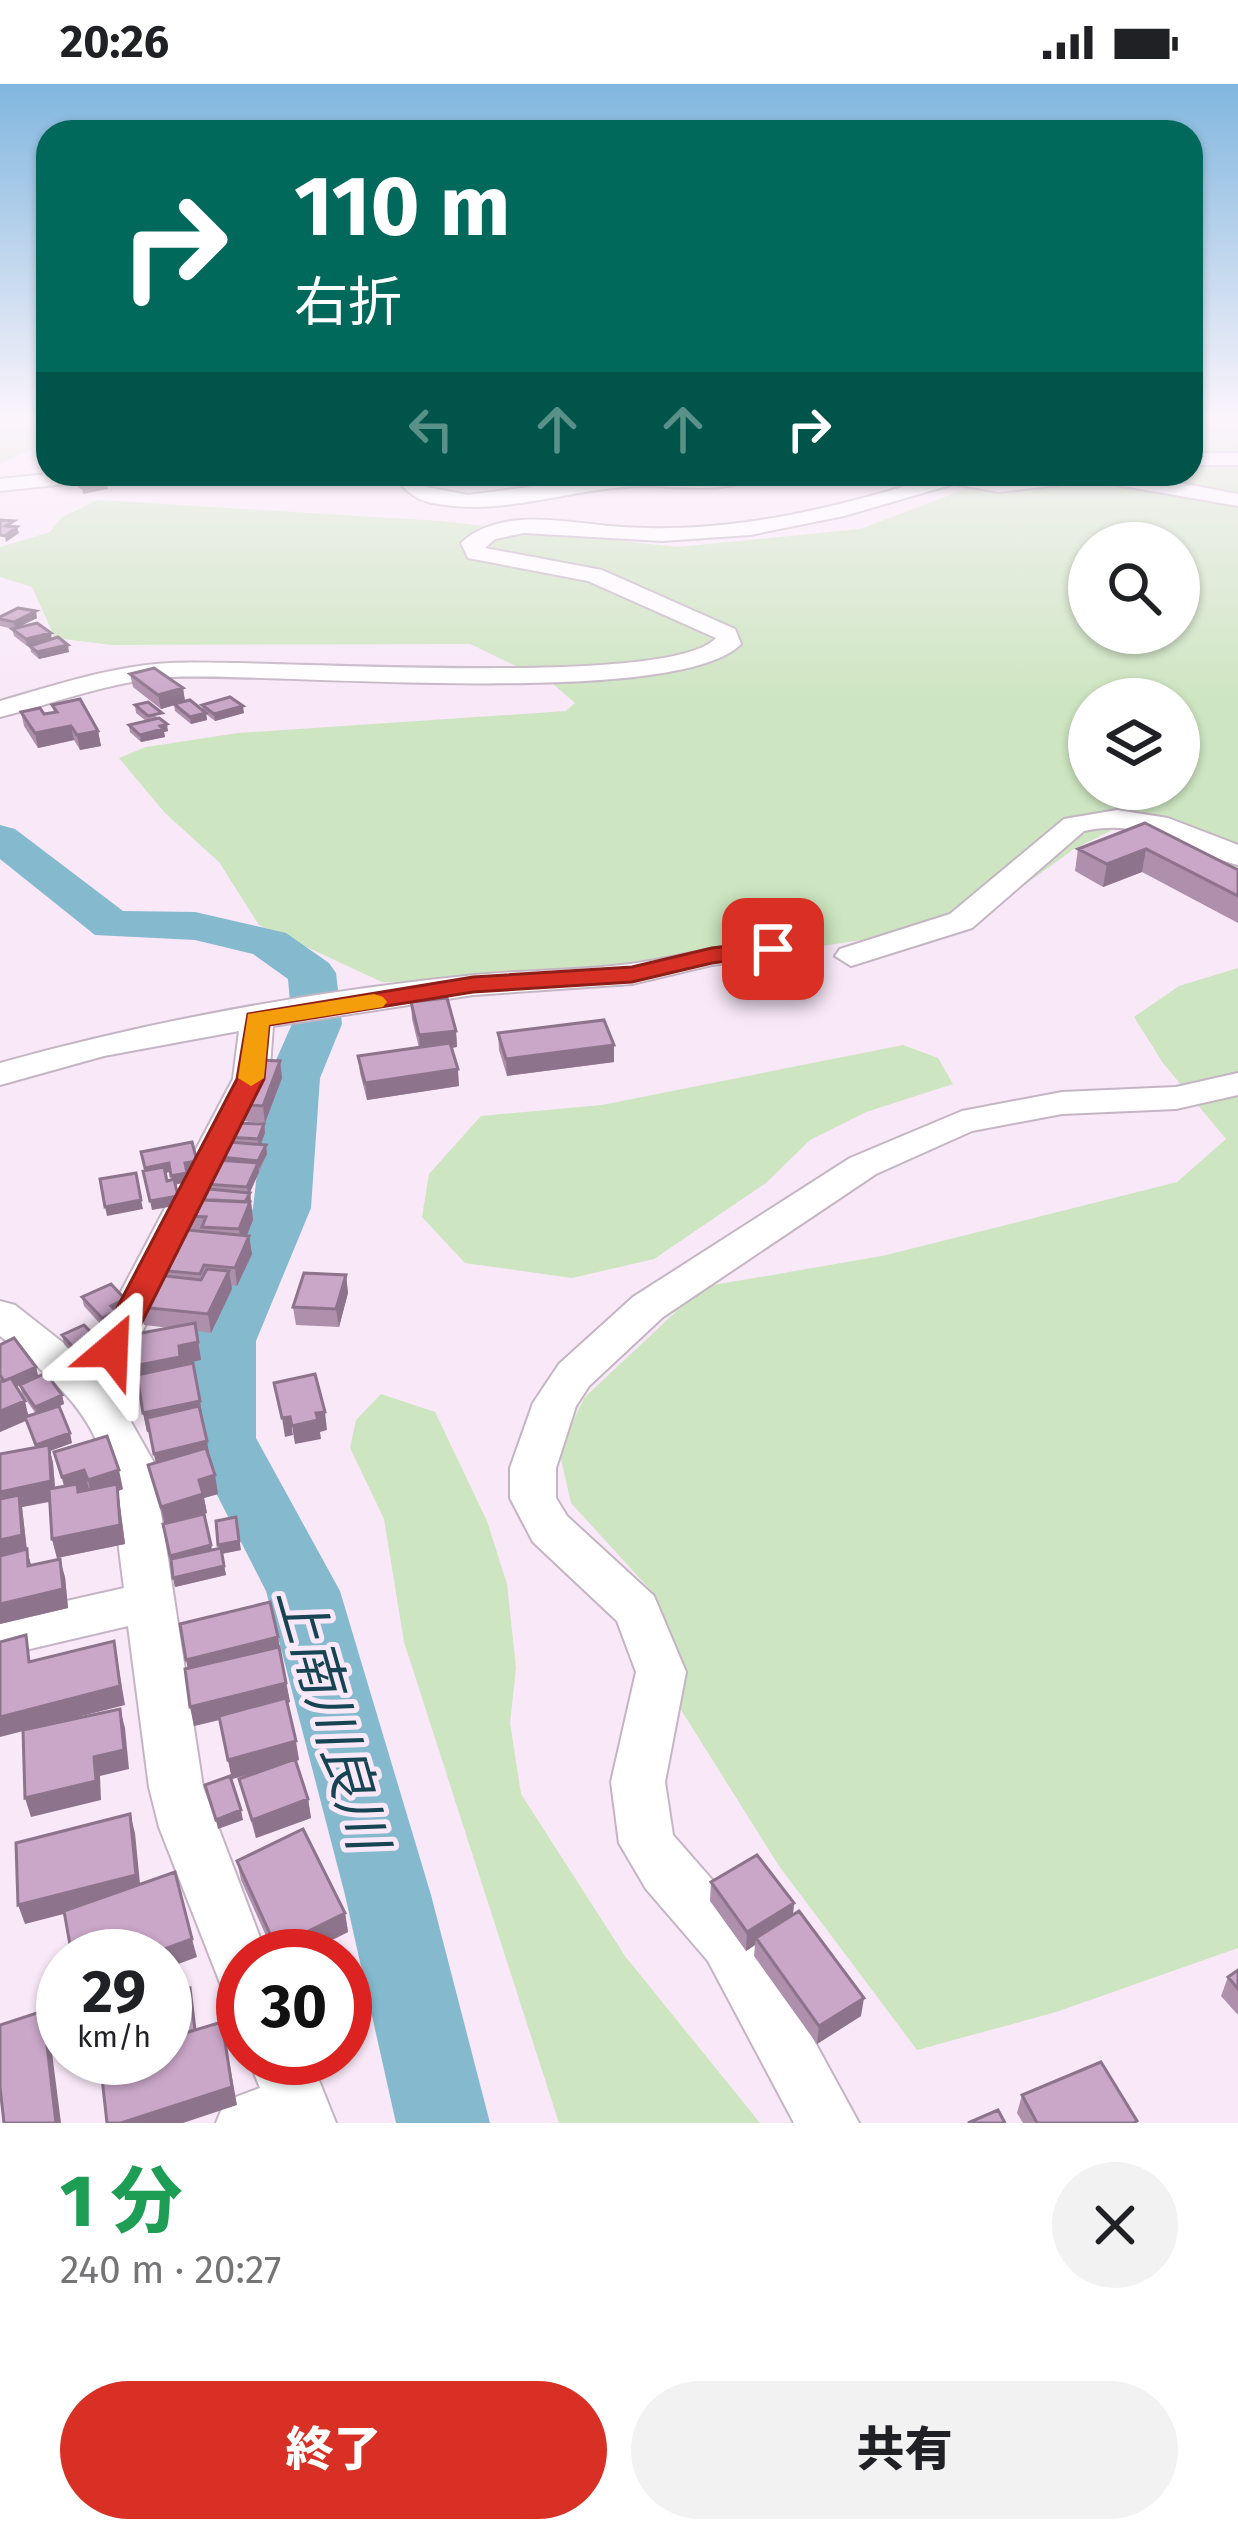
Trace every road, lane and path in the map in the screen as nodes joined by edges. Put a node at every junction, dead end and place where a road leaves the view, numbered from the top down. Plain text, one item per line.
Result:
1 (803, 513) edge
2 (0, 709) edge
3 (1238, 856) edge
4 (773, 949) dead end
5 (851, 956) dead end
6 (257, 1019) junction
7 (0, 1075) edge
8 (1238, 1084) edge
9 (0, 1315) edge
10 (92, 1391) junction
11 (152, 1601) junction
12 (0, 1636) edge
13 (228, 1929) edge
14 (828, 2123) edge

1 - 2 street
3 - 5 street
4 - 6 street
6 - 7 street
6 - 10 street
8 - 14 street
9 - 10 street
10 - 11 street
11 - 12 street
11 - 13 street

